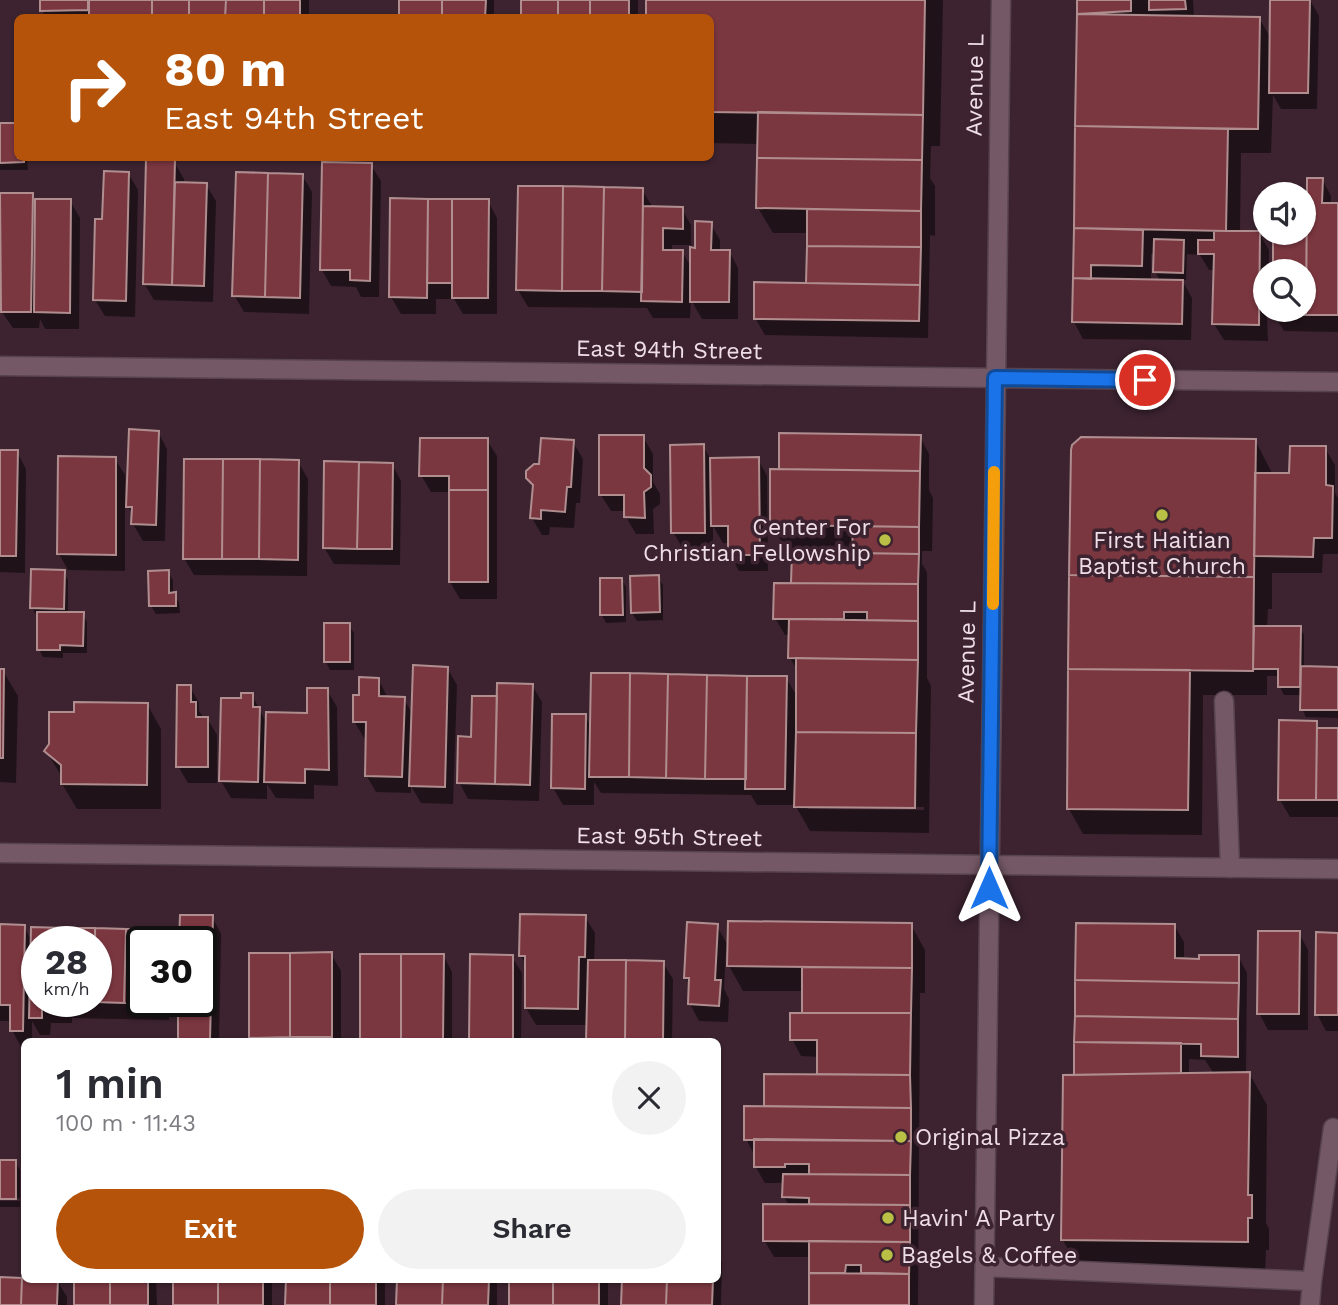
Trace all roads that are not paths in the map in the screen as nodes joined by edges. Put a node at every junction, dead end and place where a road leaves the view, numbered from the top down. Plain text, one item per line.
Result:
1 (1001, 0) edge
2 (0, 366) edge
3 (995, 378) junction
4 (1338, 382) edge
5 (1224, 701) dead end
6 (0, 853) edge
7 (989, 865) junction
8 (1230, 868) junction
9 (1338, 869) edge
10 (1333, 1128) dead end
11 (985, 1267) junction
12 (1312, 1281) junction
13 (984, 1305) edge
14 (1310, 1305) edge

1 - 3 street, Avenue L
2 - 3 street, East 94th Street
3 - 4 street, East 94th Street
3 - 7 street, Avenue L
5 - 8 street
6 - 7 street, East 95th Street
7 - 8 street, East 95th Street
7 - 11 street, Avenue L
8 - 9 street, East 95th Street
10 - 12 street
11 - 12 street
11 - 13 street, Avenue L
12 - 14 street

